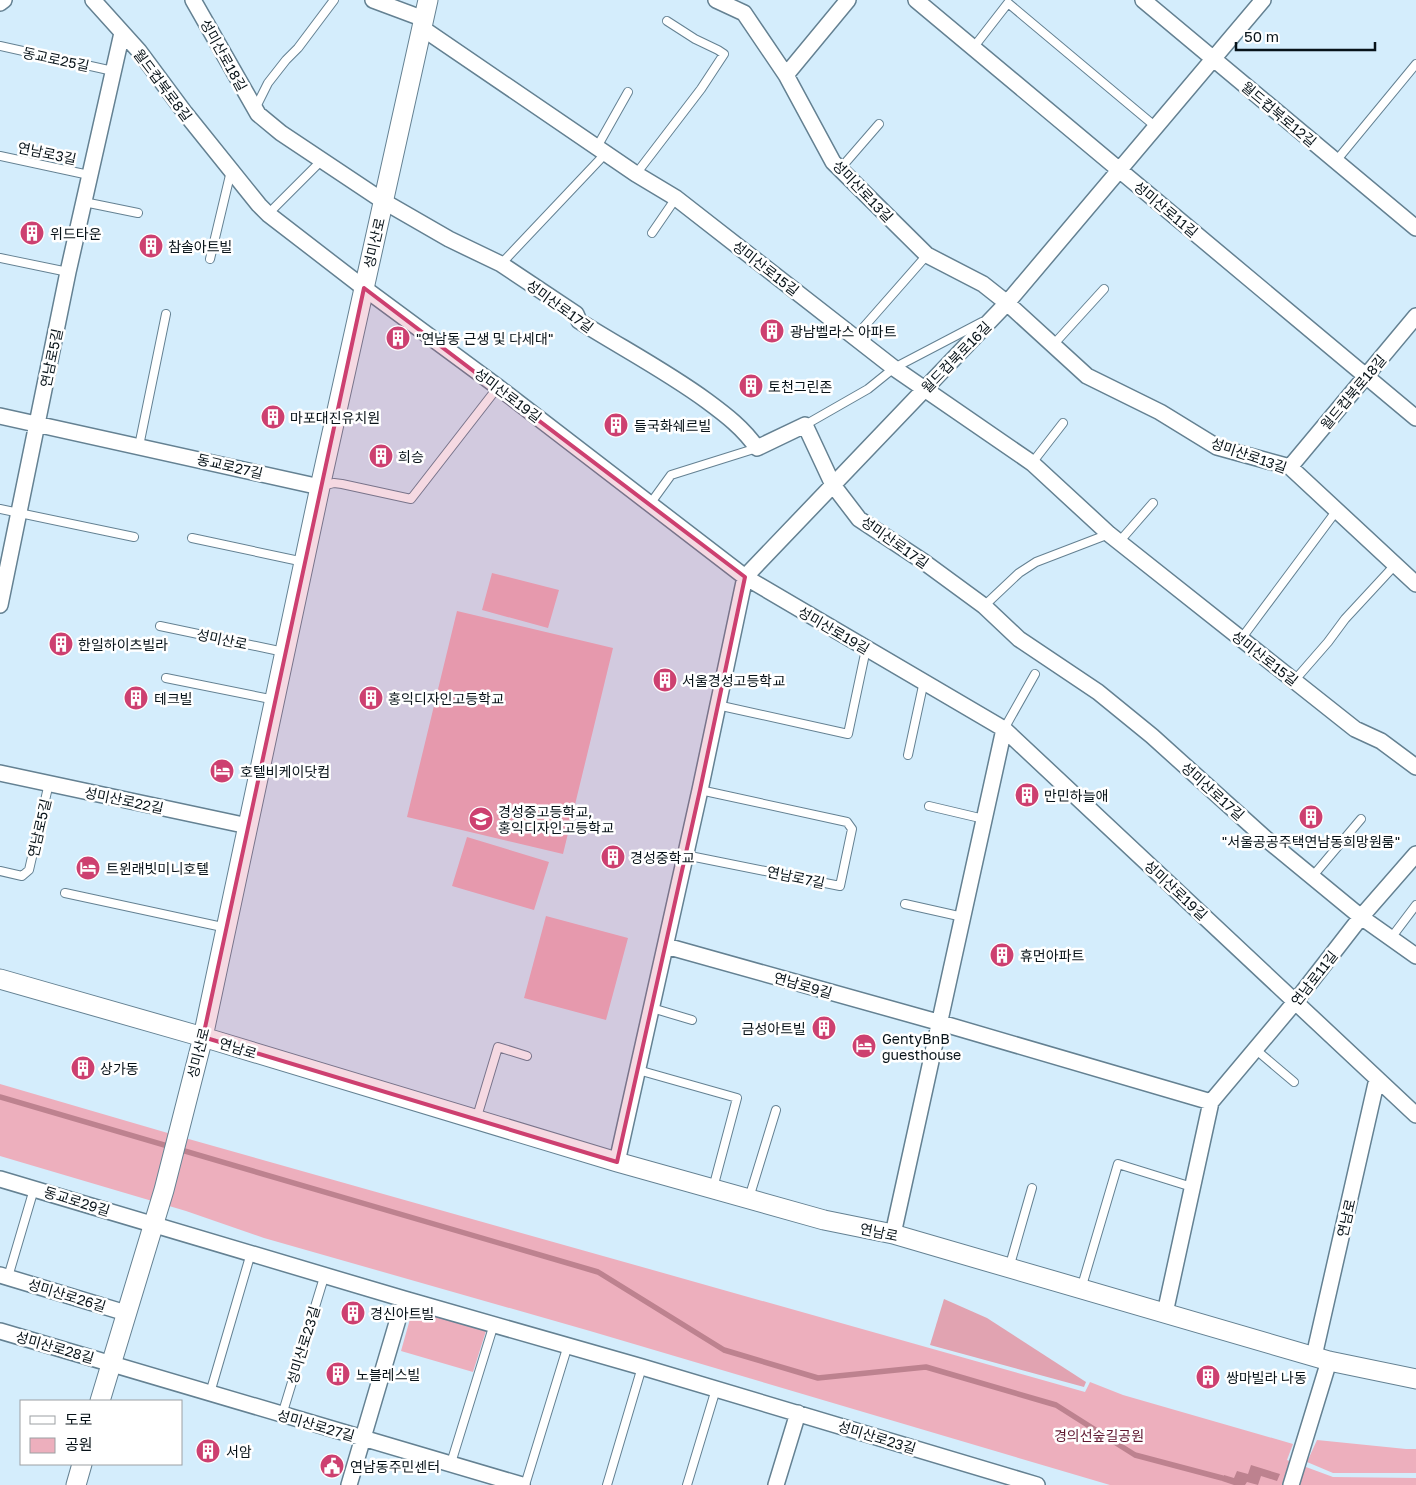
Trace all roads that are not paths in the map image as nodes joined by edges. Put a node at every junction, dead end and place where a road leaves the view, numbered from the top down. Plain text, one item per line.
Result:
1 (4, 0) edge
2 (93, 0) edge
3 (193, 0) edge
4 (334, 0) edge
5 (373, 0) edge
6 (428, 0) edge
7 (716, 0) edge
8 (848, 0) edge
9 (916, 0) edge
10 (1143, 0) edge
11 (1263, 0) edge
12 (0, 3) edge
13 (667, 20) dead end
14 (423, 23) junction
15 (122, 33) junction
16 (0, 46) edge
17 (973, 48) junction
18 (1214, 60) junction
19 (1416, 64) edge
20 (112, 71) junction
21 (786, 74) junction
22 (628, 92) dead end
23 (255, 110) junction
24 (879, 124) dead end
25 (1156, 127) junction
26 (601, 150) junction
27 (0, 156) edge
28 (322, 160) junction
29 (1336, 161) junction
30 (840, 169) junction
31 (231, 171) junction
32 (1120, 171) junction
33 (636, 174) junction
34 (89, 175) junction
35 (676, 198) junction
36 (383, 201) junction
37 (84, 202) junction
38 (138, 213) dead end
39 (268, 214) junction
40 (1416, 228) edge
41 (652, 233) dead end
42 (927, 255) junction
43 (0, 258) edge
44 (210, 259) dead end
45 (501, 264) junction
46 (68, 272) junction
47 (364, 288) junction
48 (1104, 289) dead end
49 (1008, 303) junction
50 (166, 314) dead end
51 (994, 316) junction
52 (1416, 316) edge
53 (855, 337) junction
54 (1053, 345) junction
55 (894, 368) junction
56 (1366, 376) junction
57 (498, 387) junction
58 (925, 388) junction
59 (0, 416) edge
60 (1416, 418) edge
61 (1064, 423) dead end
62 (37, 424) junction
63 (805, 425) junction
64 (139, 446) junction
65 (757, 448) junction
66 (1032, 463) junction
67 (1290, 467) junction
68 (833, 484) junction
69 (320, 487) junction
70 (1152, 503) dead end
71 (650, 504) junction
72 (0, 509) edge
73 (1337, 510) junction
74 (19, 513) junction
75 (134, 537) dead end
76 (192, 538) dead end
77 (1114, 538) junction
78 (304, 562) junction
79 (1396, 565) junction
80 (745, 577) junction
81 (1416, 584) edge
82 (2, 588) edge
83 (0, 604) edge
84 (984, 606) junction
85 (160, 626) dead end
86 (1241, 639) junction
87 (866, 649) junction
88 (284, 652) junction
89 (1035, 674) dead end
90 (166, 678) dead end
91 (924, 681) junction
92 (1294, 681) junction
93 (275, 700) junction
94 (718, 705) junction
95 (1004, 729) junction
96 (908, 755) dead end
97 (1415, 764) edge
98 (0, 773) edge
99 (49, 784) junction
100 (700, 790) junction
101 (929, 806) dead end
102 (984, 818) junction
103 (1361, 819) dead end
104 (248, 826) junction
105 (1416, 854) edge
106 (685, 855) junction
107 (0, 871) edge
108 (1312, 877) junction
109 (65, 892) dead end
110 (905, 904) dead end
111 (1416, 905) edge
112 (964, 917) junction
113 (1361, 917) junction
114 (226, 928) junction
115 (1391, 938) junction
116 (666, 946) junction
117 (1416, 956) edge
118 (0, 979) edge
119 (1295, 1002) junction
120 (652, 1008) junction
121 (692, 1020) dead end
122 (941, 1023) junction
123 (203, 1037) junction
124 (1255, 1049) junction
125 (527, 1056) dead end
126 (638, 1070) junction
127 (1378, 1079) junction
128 (1294, 1082) dead end
129 (1211, 1102) junction
130 (776, 1110) dead end
131 (1416, 1115) edge
132 (476, 1120) junction
133 (617, 1162) junction
134 (0, 1178) edge
135 (1192, 1187) junction
136 (713, 1188) junction
137 (1032, 1188) dead end
138 (34, 1189) junction
139 (749, 1198) junction
140 (154, 1224) junction
141 (893, 1234) junction
142 (251, 1253) junction
143 (1009, 1268) junction
144 (325, 1274) junction
145 (4, 1276) edge
146 (1081, 1289) junction
147 (404, 1299) junction
148 (126, 1313) junction
149 (1165, 1313) junction
150 (494, 1324) junction
151 (0, 1331) edge
152 (568, 1345) junction
153 (1322, 1359) junction
154 (111, 1364) junction
155 (642, 1367) junction
156 (1416, 1379) edge
157 (716, 1389) junction
158 (210, 1393) junction
159 (100, 1400) edge
160 (798, 1413) junction
161 (282, 1415) junction
162 (362, 1438) junction
163 (452, 1463) junction
164 (82, 1465) edge
165 (76, 1485) edge
166 (349, 1485) edge
167 (524, 1485) edge
168 (607, 1485) edge
169 (688, 1485) edge
170 (776, 1485) edge
171 (1037, 1485) edge
172 (1290, 1485) edge

1 - 12 street
2 - 15 street, 월드컵북로8길
3 - 23 street, 성미산로18길
4 - 23 lane, 성미산로18길
5 - 14 street, 성미산로15길
6 - 14 street, 성미산로
7 - 21 street, 성미산로13길
8 - 21 street
9 - 17 street, 성미산로11길
10 - 18 street, 월드컵북로12길
11 - 18 street, 월드컵북로16길
13 - 33 lane
14 - 26 street, 성미산로15길
14 - 36 street, 성미산로
15 - 20 street, 연남로5길
15 - 31 street, 월드컵북로8길
16 - 20 lane, 동교로25길
17 - 25 lane
17 - 32 street, 성미산로11길
18 - 25 street, 월드컵북로16길
18 - 29 street, 월드컵북로12길
19 - 29 lane
20 - 34 street, 연남로5길
21 - 30 street, 성미산로13길
22 - 26 lane
23 - 28 street, 성미산로18길
24 - 30 lane
25 - 32 street, 월드컵북로16길
26 - 33 street, 성미산로15길
26 - 45 lane
27 - 34 lane, 연남로3길
28 - 36 street, 성미산로18길
28 - 39 lane
29 - 40 street, 월드컵북로12길
30 - 42 street, 성미산로13길
31 - 39 street, 월드컵북로8길
31 - 44 lane
32 - 49 street, 월드컵북로16길
32 - 56 street, 성미산로11길
33 - 35 street, 성미산로15길
34 - 37 street, 연남로5길
35 - 41 lane
35 - 53 street, 성미산로15길
36 - 45 street, 성미산로17길
36 - 47 street, 성미산로
37 - 38 lane
37 - 46 street, 연남로5길
39 - 47 street, 월드컵북로8길
42 - 49 street, 성미산로13길
42 - 53 lane
43 - 46 lane
45 - 65 street, 성미산로17길
46 - 62 street, 연남로5길
47 - 57 street, 성미산로19길
47 - 69 street, 성미산로
48 - 54 lane
49 - 51 street, 월드컵북로16길
49 - 54 street, 성미산로13길
50 - 64 lane
51 - 55 lane
51 - 58 street, 월드컵북로16길
52 - 56 street, 월드컵북로18길
53 - 55 street, 성미산로15길
54 - 67 street, 성미산로13길
55 - 58 street, 성미산로15길
55 - 63 lane
56 - 60 street, 성미산로11길
56 - 67 street, 월드컵북로18길
57 - 69 lane
57 - 71 street, 성미산로19길
58 - 66 street, 성미산로15길
58 - 68 street, 월드컵북로16길
59 - 62 street, 동교로27길
61 - 66 lane
62 - 64 street, 동교로27길
62 - 74 street, 연남로5길
63 - 65 street
63 - 68 street, 성미산로17길
64 - 69 street, 동교로27길
65 - 71 lane
66 - 77 street, 성미산로15길
67 - 73 street, 성미산로13길
68 - 80 street, 월드컵북로16길
68 - 84 street, 성미산로17길
69 - 78 street, 성미산로
70 - 77 lane
71 - 80 street, 성미산로19길
72 - 74 lane
73 - 79 street, 성미산로13길
73 - 86 lane
74 - 75 lane
74 - 82 street, 연남로5길
76 - 78 lane
77 - 84 lane
77 - 86 street, 성미산로15길
78 - 88 street, 성미산로
79 - 81 street, 성미산로13길
79 - 92 lane
80 - 87 street, 성미산로19길
80 - 94 street
82 - 83 street, 연남로5길
84 - 108 street, 성미산로17길
85 - 88 lane, 성미산로
86 - 92 street, 성미산로15길
87 - 91 street, 성미산로19길
87 - 94 lane
88 - 93 street, 성미산로
89 - 95 lane
90 - 93 lane
91 - 95 street, 성미산로19길
91 - 96 lane
92 - 97 street, 성미산로15길
93 - 104 street, 성미산로
94 - 100 street
95 - 102 street
95 - 119 street, 성미산로19길
98 - 99 street, 성미산로22길
99 - 104 street, 성미산로22길
99 - 107 lane, 연남로5길
100 - 106 street
100 - 106 lane, 연남로7길
101 - 102 lane
102 - 112 street
103 - 108 lane
104 - 114 street, 성미산로
105 - 113 street, 연남로11길
106 - 116 street
108 - 113 street, 성미산로17길
109 - 114 lane
110 - 112 lane
111 - 115 lane
112 - 122 street
113 - 115 street, 성미산로17길
113 - 119 street, 연남로11길
114 - 123 street, 성미산로
115 - 117 street, 성미산로17길
116 - 120 street
116 - 122 street, 연남로9길
118 - 123 street, 연남로
119 - 124 street, 연남로11길
119 - 127 street, 성미산로19길
120 - 121 lane
120 - 126 street
122 - 129 street
122 - 141 street
123 - 132 street, 연남로
123 - 140 street, 성미산로
124 - 128 lane
124 - 129 street, 연남로11길
125 - 132 lane
126 - 133 street
126 - 136 lane
127 - 131 street, 성미산로19길
127 - 153 street, 연남로
129 - 135 street, 연남로11길
130 - 139 lane
132 - 133 street, 연남로
133 - 136 street, 연남로
134 - 138 street, 동교로29길
135 - 146 lane
135 - 149 street, 연남로11길
136 - 139 street, 연남로
137 - 143 lane
138 - 140 street, 동교로29길
138 - 145 lane, 성미산로26길
139 - 141 street, 연남로
140 - 142 street, 성미산로23길
140 - 148 street, 성미산로
141 - 143 street, 연남로
142 - 144 street, 성미산로23길
142 - 158 lane
143 - 146 street, 연남로
144 - 147 street, 성미산로23길
144 - 161 lane, 성미산로23길
145 - 148 street, 성미산로26길
146 - 149 street, 연남로
147 - 150 street, 성미산로23길
147 - 162 street
148 - 154 street, 성미산로
149 - 153 street, 연남로
150 - 152 street, 성미산로23길
150 - 163 lane
151 - 154 street, 성미산로28길
152 - 155 street, 성미산로23길
152 - 167 lane
153 - 156 street, 연남로
153 - 172 street
154 - 158 street, 성미산로27길
154 - 159 street, 성미산로
155 - 157 street, 성미산로23길
155 - 168 lane
157 - 160 street, 성미산로23길
157 - 169 lane
158 - 161 street, 성미산로27길
160 - 170 street
160 - 171 street, 성미산로23길
161 - 162 street, 성미산로27길
162 - 163 street, 성미산로27길
162 - 166 street
163 - 167 street, 성미산로27길
164 - 165 street

